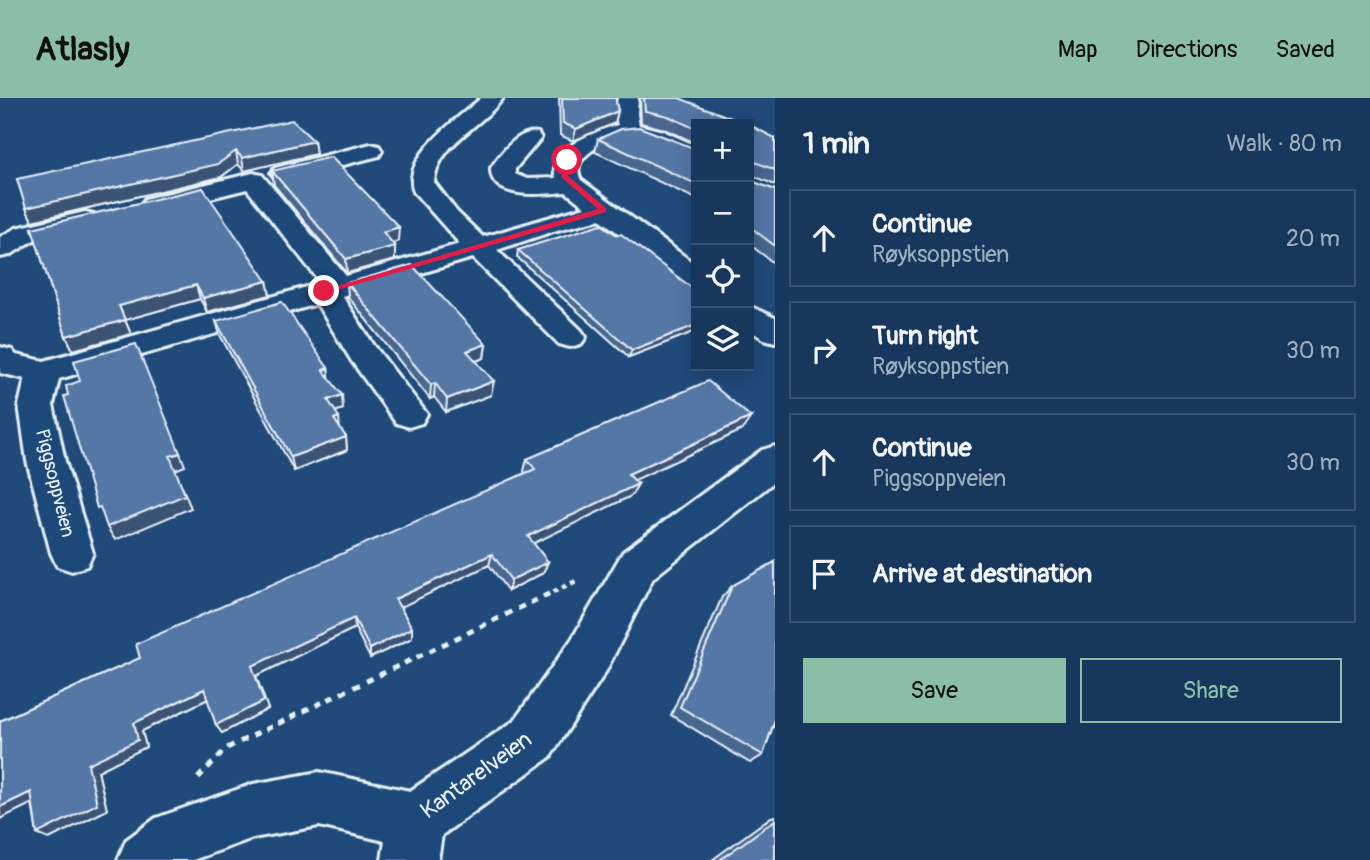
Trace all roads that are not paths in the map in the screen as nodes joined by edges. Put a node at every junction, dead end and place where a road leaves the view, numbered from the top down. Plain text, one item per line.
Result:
1 (628, 98) edge
2 (510, 118) edge
3 (630, 130) junction
4 (371, 151) dead end
5 (691, 153) edge
6 (253, 180) junction
7 (571, 184) junction
8 (132, 209) edge
9 (604, 210) junction
10 (106, 215) edge
11 (477, 248) junction
12 (0, 249) edge
13 (691, 275) edge
14 (331, 289) junction
15 (754, 319) edge
16 (775, 332) edge
17 (570, 337) dead end
18 (0, 358) edge
19 (44, 372) junction
20 (410, 414) dead end
21 (775, 460) edge
22 (72, 553) dead end
23 (413, 840) edge
24 (161, 849) edge

1 - 3 street
2 - 7 street
2 - 11 street
3 - 5 street
3 - 7 street
4 - 6 street
6 - 8 street
6 - 14 street
7 - 9 street
9 - 11 street
9 - 13 street
10 - 12 street
11 - 14 street
11 - 17 street
14 - 19 street
14 - 20 street
15 - 16 street
18 - 19 street
19 - 22 street, Piggsoppveien
21 - 23 street, Kantarelveien
23 - 24 street, Kantarelveien

